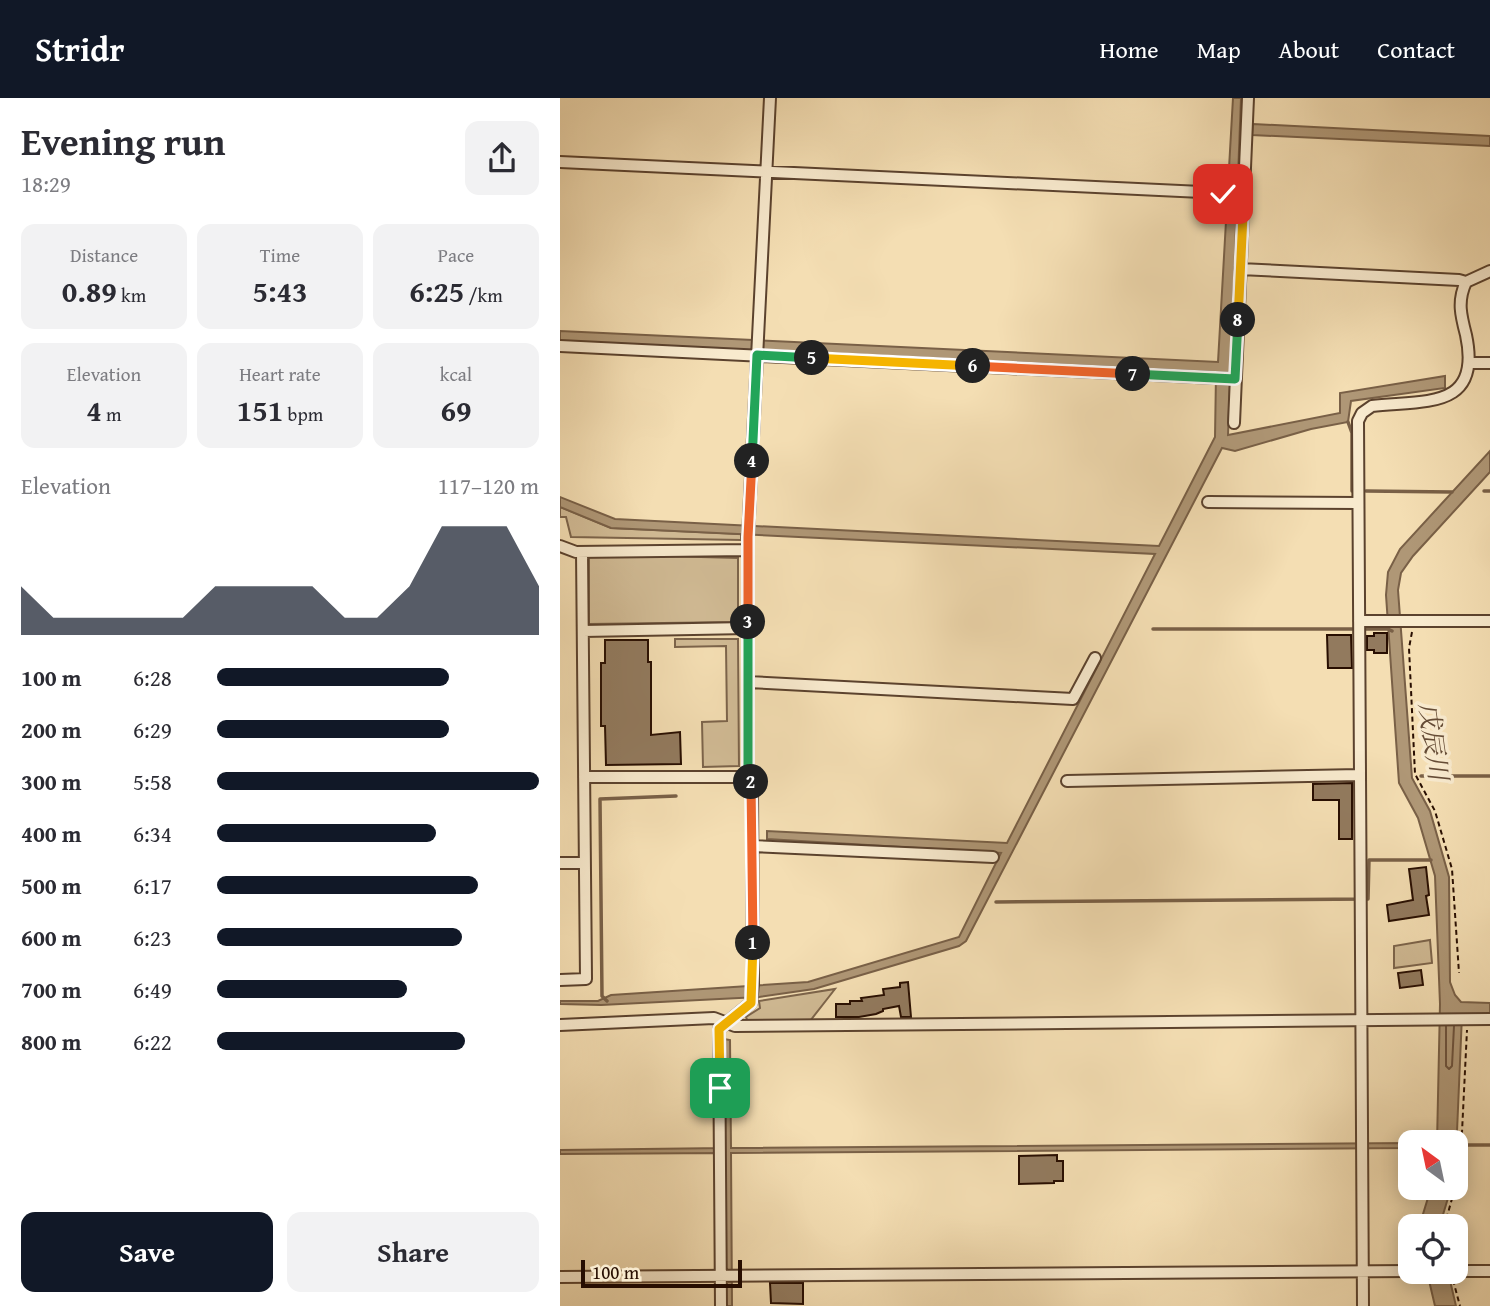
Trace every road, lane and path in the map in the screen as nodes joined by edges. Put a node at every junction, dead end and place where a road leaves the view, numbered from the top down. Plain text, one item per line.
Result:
1 (770, 98) edge
2 (1248, 98) edge
3 (560, 162) edge
4 (766, 172) junction
5 (1244, 194) junction
6 (1240, 269) junction
7 (1490, 271) edge
8 (1466, 282) junction
9 (560, 346) edge
10 (757, 355) junction
11 (1469, 363) junction
12 (1490, 363) edge
13 (1235, 379) junction
14 (1234, 423) dead end
15 (1208, 502) dead end
16 (1358, 503) junction
17 (560, 546) edge
18 (748, 550) junction
19 (582, 552) junction
20 (1411, 621) junction
21 (1490, 621) edge
22 (1359, 626) junction
23 (748, 628) junction
24 (583, 631) junction
25 (1095, 658) dead end
26 (748, 682) junction
27 (1359, 775) junction
28 (749, 776) junction
29 (584, 777) junction
30 (1067, 781) dead end
31 (752, 846) junction
32 (992, 857) dead end
33 (560, 863) edge
34 (584, 863) junction
35 (1459, 973) dead end
36 (560, 980) edge
37 (1467, 1019) junction
38 (1490, 1019) edge
39 (1360, 1020) junction
40 (728, 1022) junction
41 (560, 1025) edge
42 (1462, 1130) edge
43 (1490, 1270) edge
44 (1398, 1271) edge
45 (1468, 1271) edge
46 (1362, 1272) junction
47 (726, 1276) junction
48 (560, 1277) edge
49 (1454, 1284) edge
50 (721, 1306) edge
51 (1363, 1306) edge
52 (1460, 1306) edge

1 - 4 street
2 - 5 street
3 - 4 street
4 - 5 street
4 - 10 street
5 - 6 street
6 - 8 street
6 - 13 street
7 - 8 street
8 - 11 street
9 - 10 street
10 - 13 street
10 - 18 street
11 - 12 street
11 - 16 street
13 - 14 street
15 - 16 street
16 - 22 street
17 - 19 street
18 - 19 street
18 - 23 street
19 - 24 street
20 - 21 street
20 - 22 street
20 - 35 path
22 - 27 street
23 - 24 street
23 - 26 street
24 - 29 street
25 - 26 street
26 - 28 street
27 - 30 street
27 - 39 street
28 - 29 street
28 - 31 street
29 - 34 street
31 - 32 street
31 - 40 street
33 - 34 street
34 - 36 street
37 - 38 street
37 - 39 street
37 - 42 path
39 - 40 street
39 - 46 street
40 - 41 street
40 - 47 street
43 - 45 street
44 - 46 street
46 - 47 street
46 - 51 street
47 - 48 street
47 - 50 street
49 - 52 path

